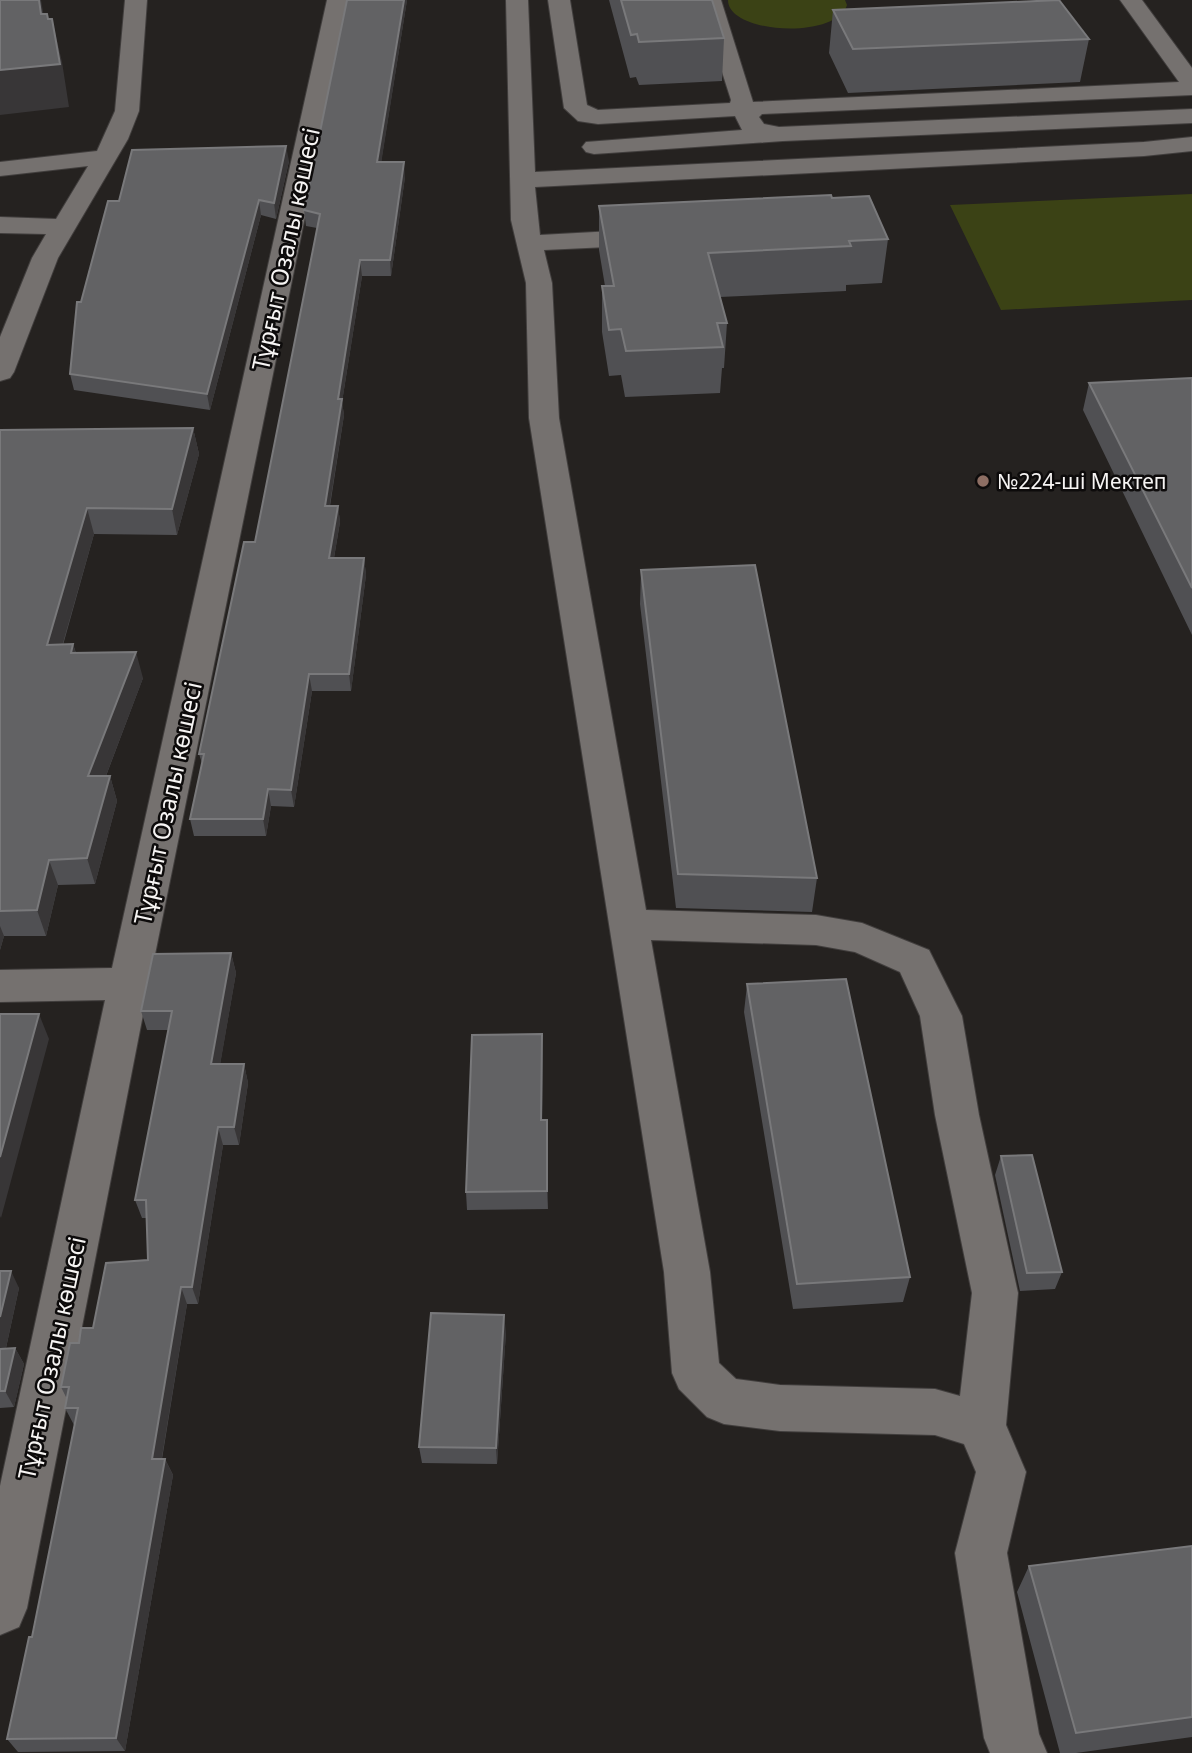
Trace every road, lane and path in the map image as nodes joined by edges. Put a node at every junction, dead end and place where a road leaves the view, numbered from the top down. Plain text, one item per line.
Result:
1 (136, 0) edge
2 (338, 0) edge
3 (517, 0) edge
4 (559, 0) edge
5 (710, 0) edge
6 (1131, 0) edge
7 (1192, 42) edge
8 (1163, 43) junction
9 (1192, 86) edge
10 (1192, 116) edge
11 (783, 134) junction
12 (1192, 144) edge
13 (594, 147) dead end
14 (105, 157) junction
15 (856, 163) junction
16 (0, 170) edge
17 (523, 180) junction
18 (866, 189) dead end
19 (0, 225) edge
20 (63, 227) junction
21 (679, 236) edge
22 (529, 243) junction
23 (0, 372) edge
24 (629, 924) junction
25 (128, 984) junction
26 (0, 986) edge
27 (981, 1425) junction
28 (0, 1608) edge
29 (1019, 1753) edge

1 - 14 street
2 - 25 street, Тұрғыт Озалы көшесі
3 - 17 street
4 - 5 street
6 - 8 street
7 - 8 street
8 - 9 street
9 - 11 street
10 - 11 street
11 - 13 street
12 - 15 street
14 - 16 street
14 - 20 street
15 - 17 street
15 - 18 street
17 - 22 street
19 - 20 street
20 - 23 street
21 - 22 street
22 - 24 street
24 - 27 street
24 - 27 street
25 - 26 street
25 - 28 street, Тұрғыт Озалы көшесі
27 - 29 street

